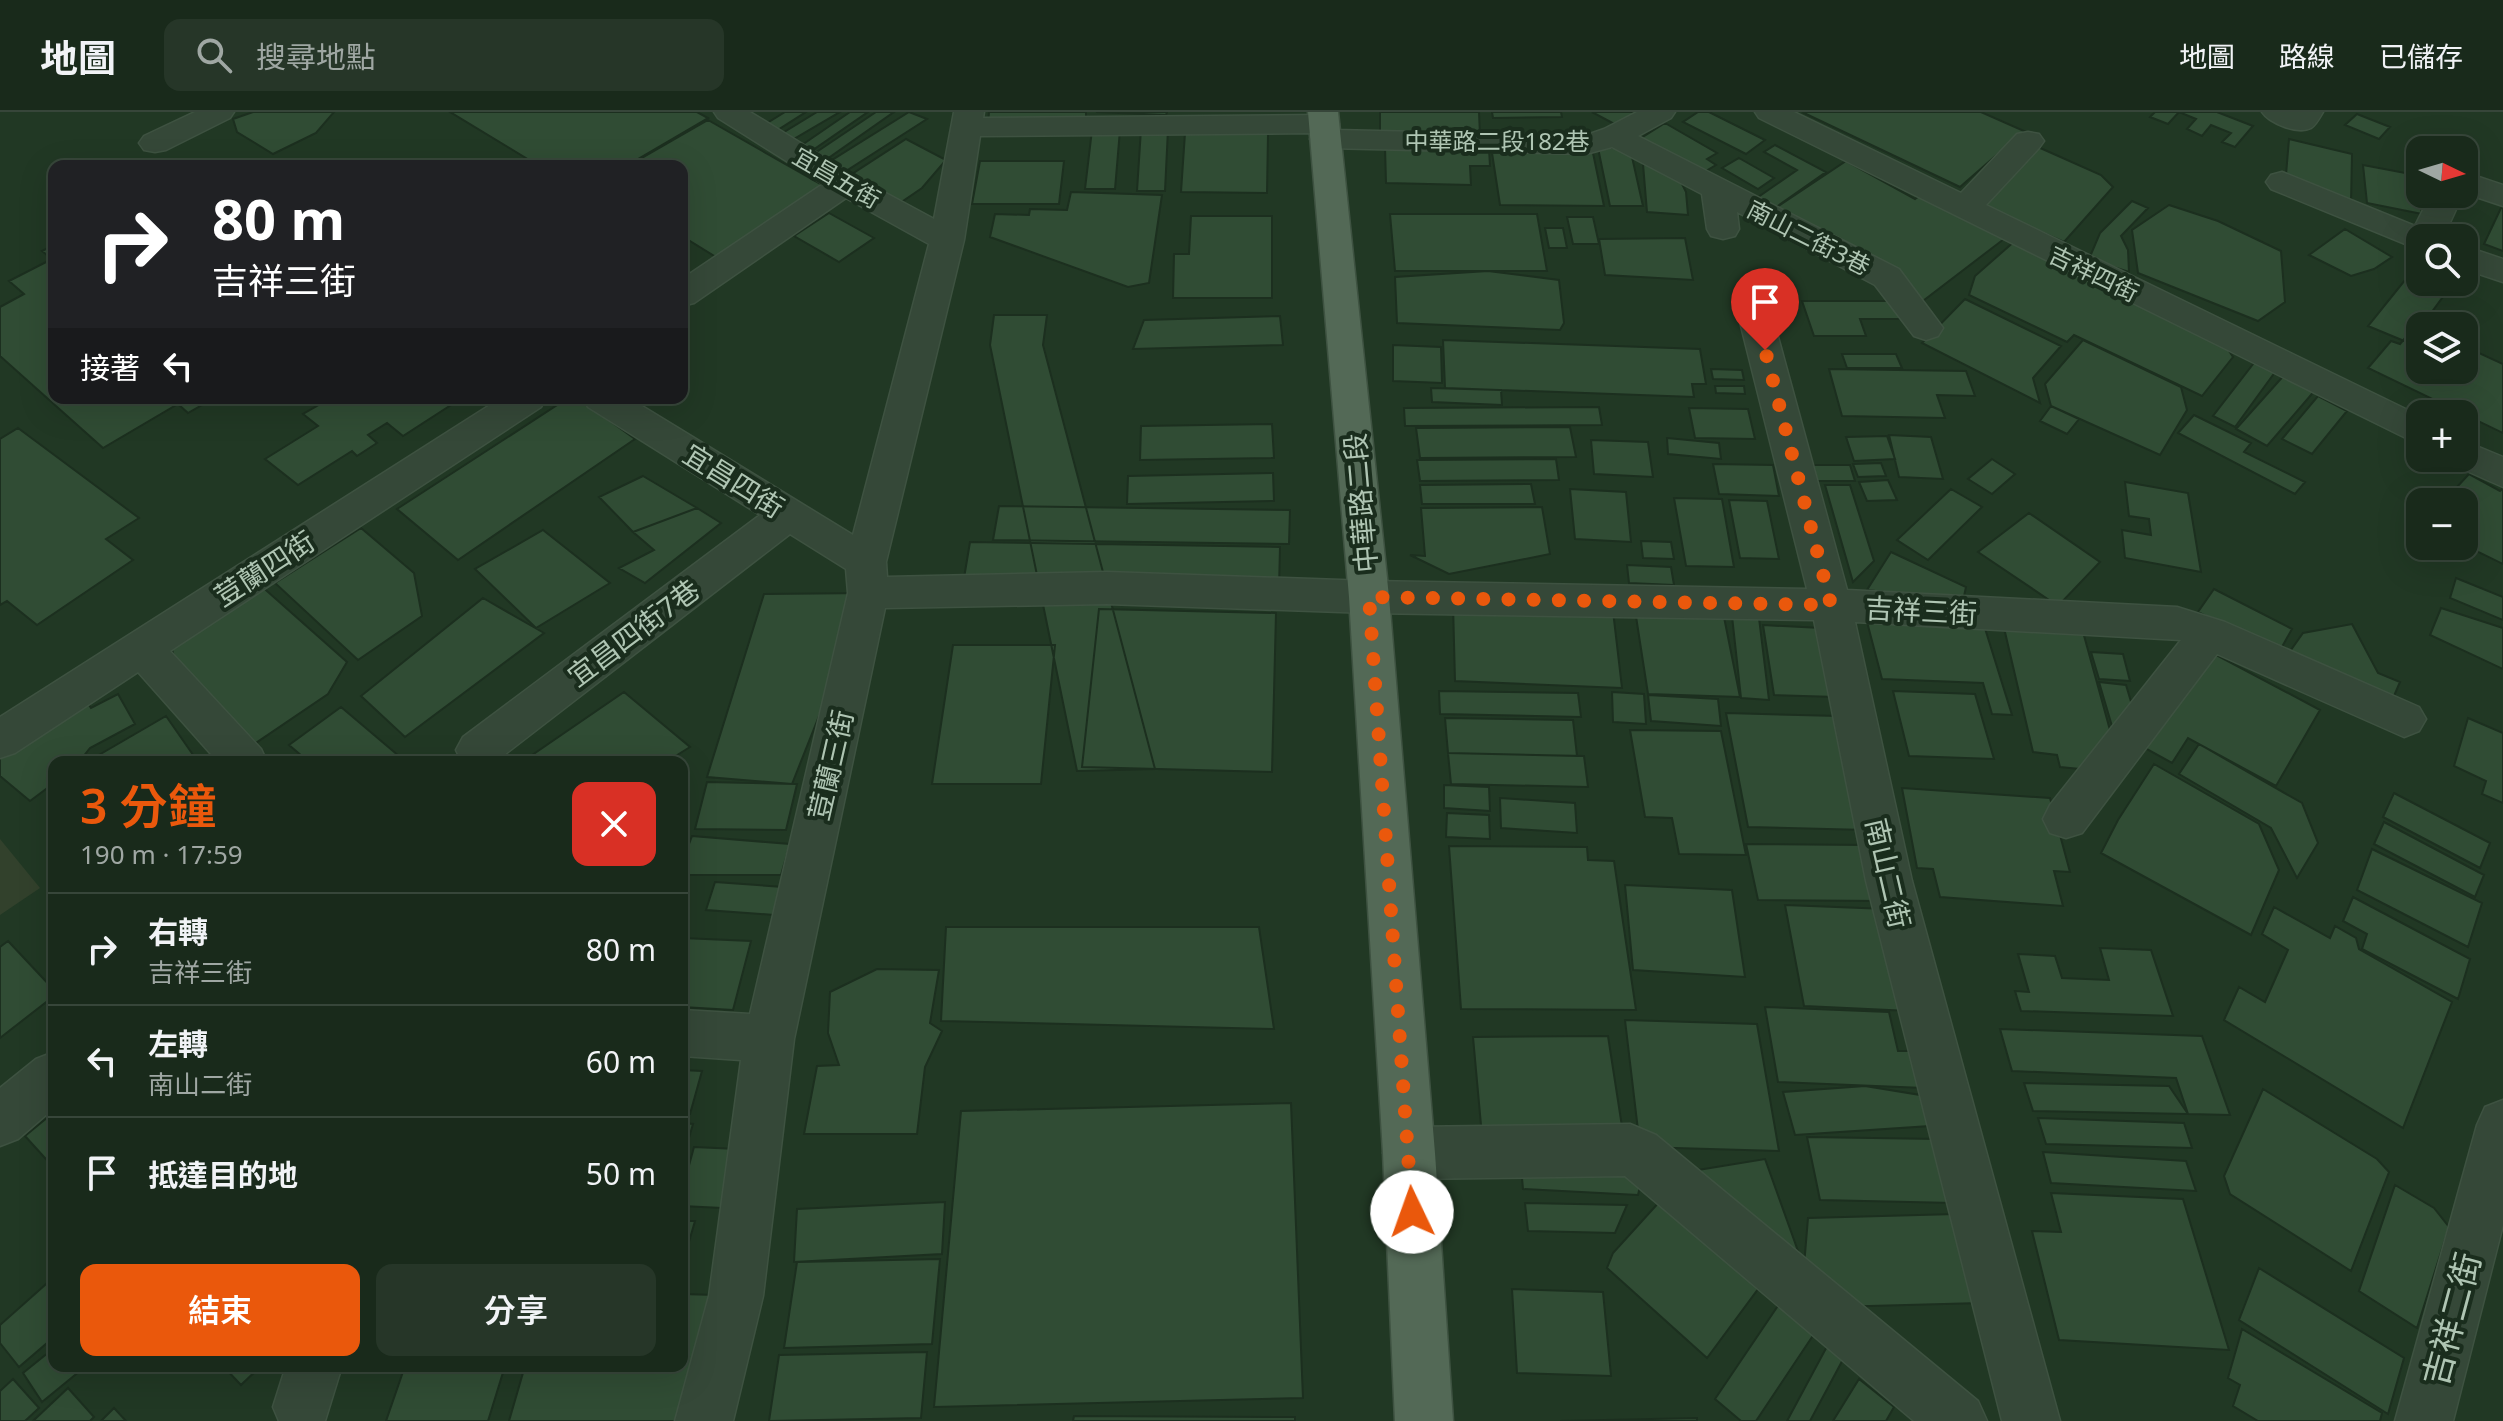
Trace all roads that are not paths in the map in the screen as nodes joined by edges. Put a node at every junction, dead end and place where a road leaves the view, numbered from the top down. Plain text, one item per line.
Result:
1 (219, 112) edge
2 (729, 112) edge
3 (1660, 112) edge
4 (1770, 112) edge
5 (967, 119) edge
6 (1324, 125) edge
7 (1615, 136) junction
8 (2028, 141) dead end
9 (155, 143) dead end
10 (2282, 182) dead end
11 (845, 184) junction
12 (2478, 187) edge
13 (1717, 189) junction
14 (2503, 196) edge
15 (1964, 209) junction
16 (1723, 229) dead end
17 (2406, 234) edge
18 (947, 240) junction
19 (2478, 262) edge
20 (2503, 271) edge
21 (688, 291) edge
22 (1757, 322) dead end
23 (1926, 328) dead end
24 (519, 404) edge
25 (611, 404) edge
26 (2406, 425) edge
27 (2478, 461) edge
28 (2503, 473) edge
29 (788, 514) junction
30 (867, 577) junction
31 (1369, 597) junction
32 (1831, 605) junction
33 (2210, 633) junction
34 (141, 647) junction
35 (2404, 719) dead end
36 (0, 740) edge
37 (478, 750) dead end
38 (240, 756) edge
39 (2066, 819) dead end
40 (688, 1033) edge
41 (769, 1039) junction
42 (48, 1081) edge
43 (0, 1121) edge
44 (2503, 1125) edge
45 (1409, 1153) junction
46 (704, 1421) edge
47 (1424, 1421) edge
48 (1958, 1421) edge
49 (2031, 1421) edge
50 (2424, 1421) edge

1 - 9 street
2 - 11 street, 宜昌五街
3 - 7 street, 中華路二段182巷
4 - 15 street, 吉祥四街
5 - 6 street, 中華路二段182巷
5 - 18 street, 荳蘭三街
6 - 7 street, 中華路二段182巷
6 - 31 main road, 中華路二段
7 - 13 street
8 - 15 street
10 - 17 street
11 - 18 street, 宜昌五街
11 - 21 street
12 - 14 street
13 - 16 street
13 - 23 street, 南山二街3巷
15 - 26 street, 吉祥四街
18 - 30 street, 荳蘭三街
19 - 20 street
22 - 32 street, 南山二街
24 - 34 street, 荳蘭四街
25 - 29 street, 宜昌四街
27 - 28 street
29 - 30 street, 宜昌四街
29 - 37 street, 宜昌四街7巷
30 - 31 street, 吉祥三街
30 - 41 street, 荳蘭三街
31 - 32 street, 吉祥三街
31 - 45 main road, 中華路二段
32 - 33 street, 吉祥三街
32 - 49 street, 南山二街
33 - 35 street, 吉祥三街
33 - 39 street
34 - 36 street, 荳蘭四街
34 - 38 street
40 - 41 street
41 - 46 street, 荳蘭三街
42 - 43 street
44 - 50 street, 吉祥二街
45 - 47 main road, 中華路二段
45 - 48 street

